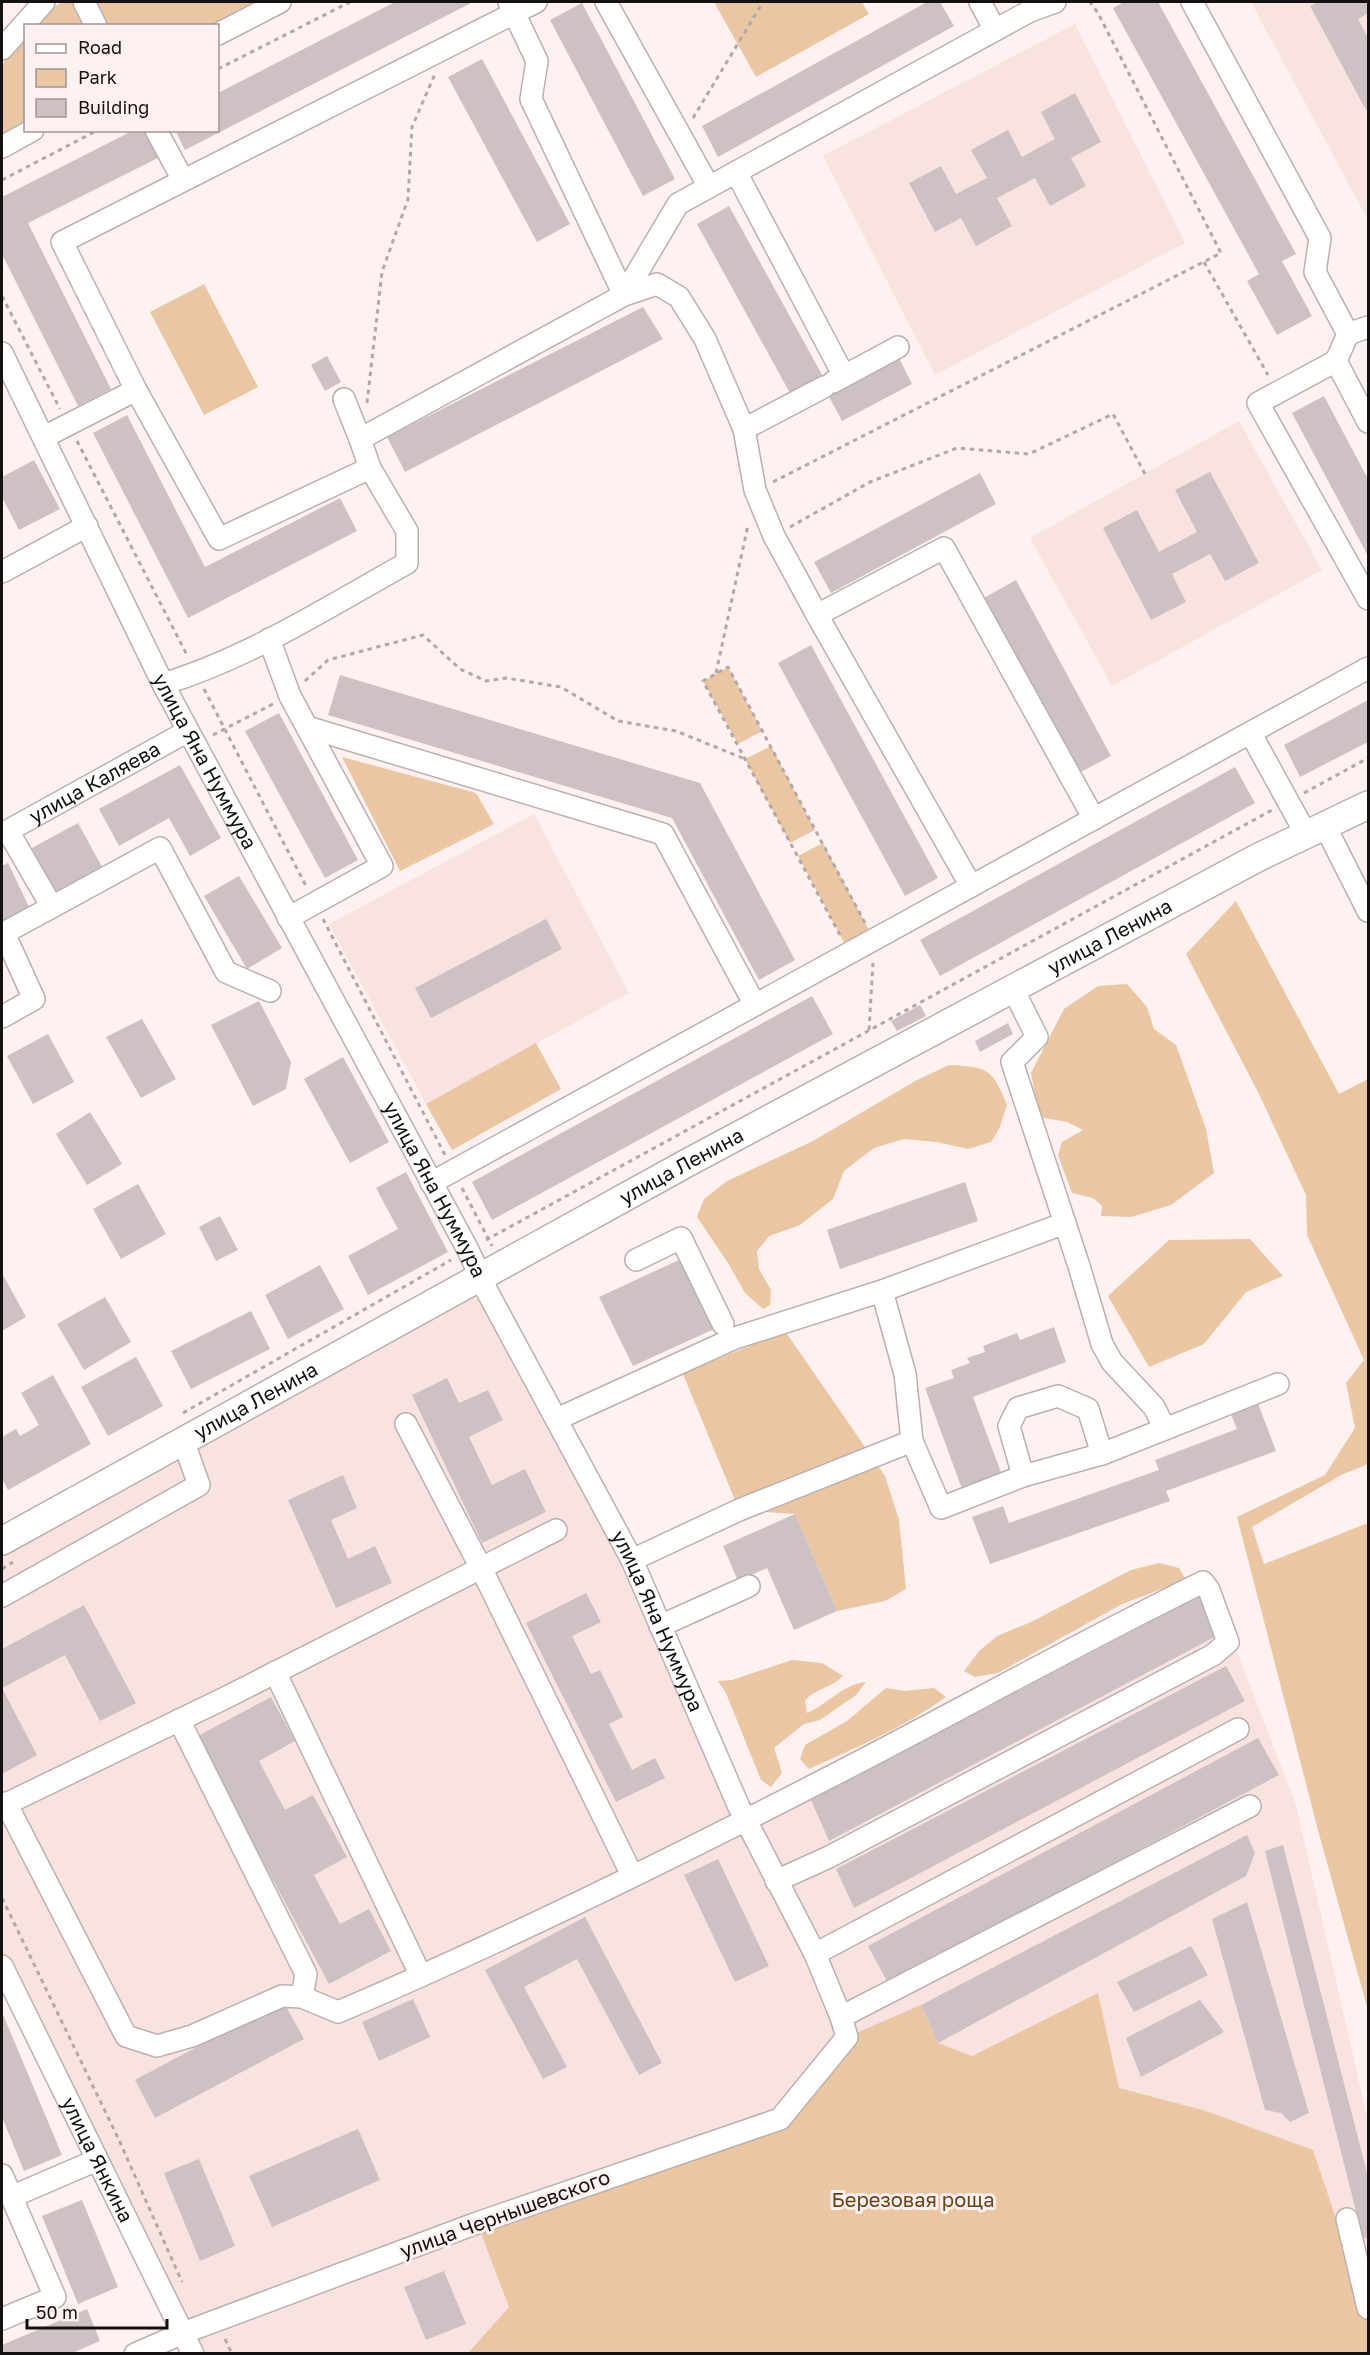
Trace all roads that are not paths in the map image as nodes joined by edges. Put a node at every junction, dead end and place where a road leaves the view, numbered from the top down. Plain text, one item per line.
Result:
1 (44, 2) edge
2 (84, 2) edge
3 (280, 2) edge
4 (536, 2) edge
5 (606, 2) edge
6 (980, 2) edge
7 (1055, 2) edge
8 (1192, 2) edge
9 (512, 6) edge
10 (24, 24) edge
11 (24, 24) edge
12 (95, 24) edge
13 (995, 30) junction
14 (219, 33) edge
15 (2, 49) edge
16 (29, 132) edge
17 (157, 132) edge
18 (2, 147) edge
19 (736, 172) junction
20 (183, 180) junction
21 (709, 187) junction
22 (624, 295) junction
23 (1368, 327) edge
24 (1348, 334) junction
25 (898, 347) dead end
26 (2, 353) edge
27 (1336, 361) junction
28 (832, 383) junction
29 (136, 390) junction
30 (344, 399) dead end
31 (1368, 422) edge
32 (744, 429) junction
33 (358, 434) junction
34 (44, 437) junction
35 (370, 468) junction
36 (87, 526) junction
37 (2, 572) edge
38 (1368, 599) edge
39 (817, 615) junction
40 (269, 639) junction
41 (1368, 668) edge
42 (163, 684) junction
43 (307, 728) junction
44 (1251, 734) junction
45 (191, 738) junction
46 (1368, 804) edge
47 (1094, 819) junction
48 (1315, 830) junction
49 (5, 832) edge
50 (971, 886) junction
51 (52, 907) junction
52 (1368, 911) edge
53 (288, 918) junction
54 (1013, 989) junction
55 (270, 991) dead end
56 (755, 1005) junction
57 (2, 1017) edge
58 (431, 1183) junction
59 (1065, 1223) junction
60 (636, 1260) dead end
61 (490, 1270) junction
62 (882, 1291) junction
63 (723, 1324) dead end
64 (1278, 1384) dead end
65 (556, 1419) junction
66 (406, 1424) dead end
67 (183, 1427) junction
68 (1165, 1429) junction
69 (912, 1441) junction
70 (1102, 1454) junction
71 (1023, 1476) junction
72 (556, 1530) dead end
73 (2, 1541) edge
74 (632, 1560) junction
75 (481, 1568) junction
76 (749, 1586) dead end
77 (2, 1596) edge
78 (660, 1626) junction
79 (275, 1672) junction
80 (179, 1720) junction
81 (1238, 1729) dead end
82 (4, 1804) edge
83 (1250, 1806) dead end
84 (745, 1820) junction
85 (632, 1875) junction
86 (776, 1881) junction
87 (815, 1954) junction
88 (2, 1966) edge
89 (421, 1976) junction
90 (302, 1997) junction
91 (844, 2027) junction
92 (97, 2160) junction
93 (2, 2175) edge
94 (11, 2197) junction
95 (1347, 2219) dead end
96 (1368, 2308) edge
97 (2, 2319) edge
98 (192, 2329) junction
99 (135, 2354) edge
100 (193, 2354) edge

1 - 10 street
2 - 12 street
3 - 14 street
4 - 9 street
5 - 21 street
6 - 13 street
7 - 13 street
8 - 24 street
9 - 20 street
9 - 22 street
11 - 15 street
13 - 19 street
16 - 18 street
17 - 20 street
19 - 21 street
19 - 28 street
20 - 29 street
21 - 22 street
22 - 32 street
22 - 33 street
23 - 24 street
24 - 27 street
25 - 28 street
26 - 34 street, улица Яна Нуммура
27 - 31 street
27 - 38 street
28 - 32 street
29 - 34 street
29 - 35 street
30 - 33 street
32 - 39 street
33 - 35 street
34 - 36 street, улица Яна Нуммура
35 - 40 street
36 - 37 street
36 - 42 street, улица Яна Нуммура
39 - 47 street
39 - 50 street
40 - 42 street
40 - 43 street
41 - 44 street
42 - 45 street, улица Яна Нуммура
43 - 53 street
43 - 56 street
44 - 47 street
44 - 48 street
45 - 49 street, улица Каляева
45 - 53 street, улица Яна Нуммура
46 - 48 main road, улица Ленина
47 - 50 street
48 - 52 street
48 - 54 main road, улица Ленина
49 - 51 street
50 - 56 street
51 - 55 street
51 - 57 street
53 - 58 street, улица Яна Нуммура
54 - 59 street
54 - 61 main road, улица Ленина
56 - 58 street
58 - 61 street, улица Яна Нуммура
59 - 62 street
59 - 68 street
60 - 63 street
61 - 65 street, улица Яна Нуммура
61 - 67 main road, улица Ленина
62 - 65 street
62 - 69 street
64 - 68 street
65 - 74 street, улица Яна Нуммура
66 - 75 street
67 - 73 main road, улица Ленина
67 - 77 street
68 - 70 street
69 - 71 street
69 - 74 street
70 - 71 street
70 - 71 street
72 - 75 street
74 - 78 street, улица Яна Нуммура
75 - 79 street
75 - 85 street
76 - 78 street
78 - 84 street, улица Яна Нуммура
79 - 80 street
79 - 89 street
80 - 82 street
80 - 90 street
81 - 87 street
82 - 90 street
83 - 91 street
84 - 85 street
84 - 86 street, улица Яна Нуммура
84 - 86 street
85 - 89 street
86 - 87 street, улица Яна Нуммура
87 - 91 street, улица Яна Нуммура
88 - 92 street, улица Янкина
89 - 90 street
91 - 98 street, улица Чернышевского
92 - 94 street
92 - 98 street, улица Янкина
93 - 94 street
94 - 97 street
95 - 96 street
98 - 99 street, улица Чернышевского
98 - 100 street, улица Янкина

